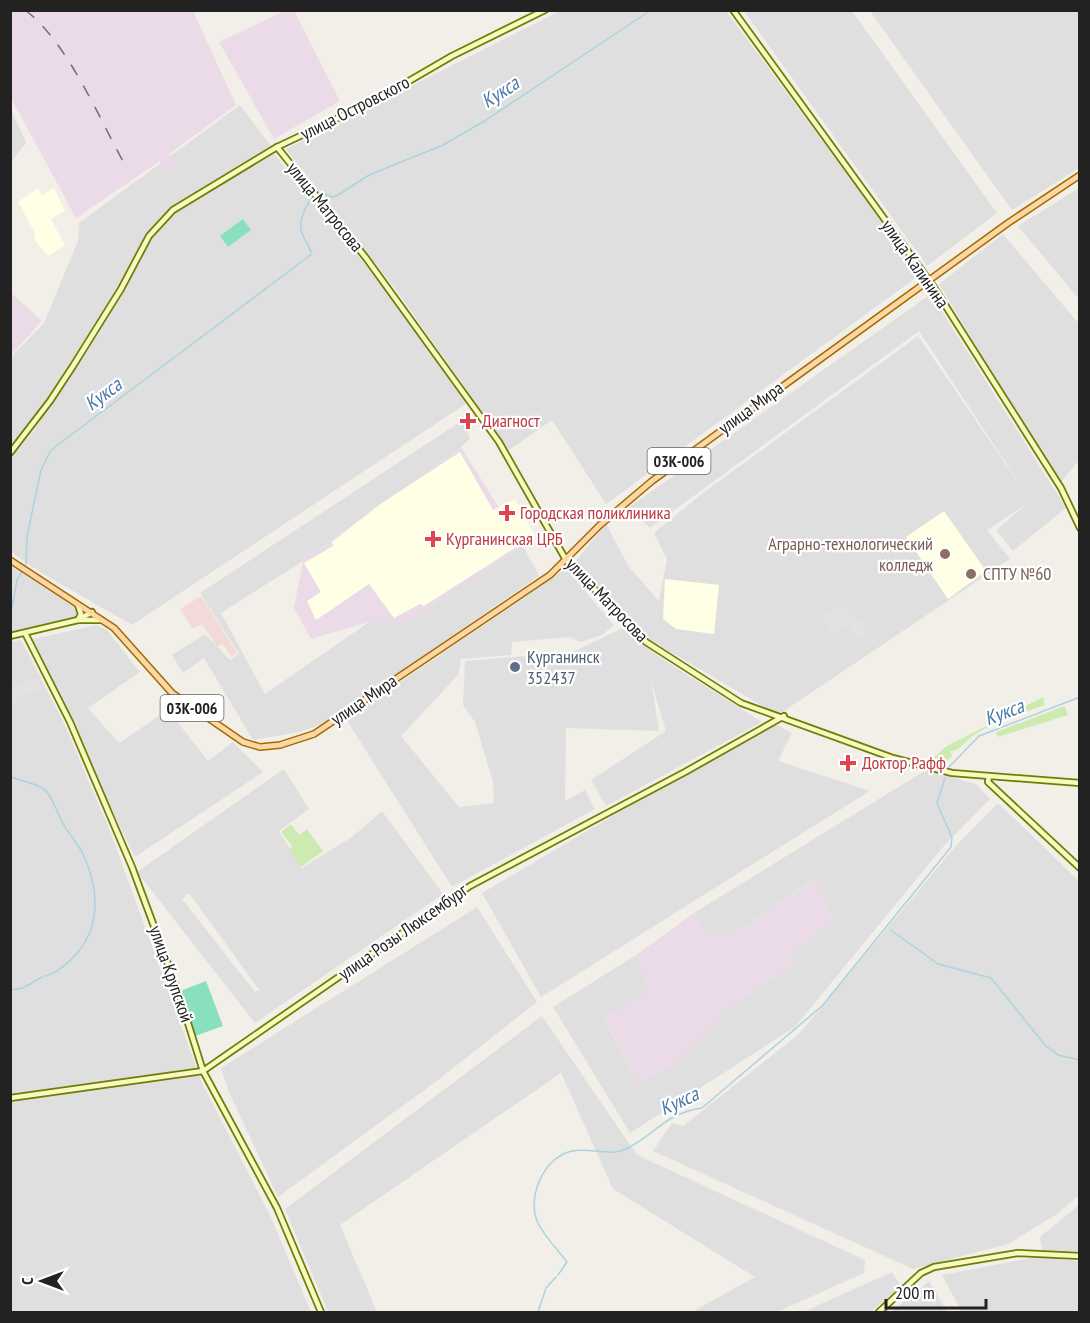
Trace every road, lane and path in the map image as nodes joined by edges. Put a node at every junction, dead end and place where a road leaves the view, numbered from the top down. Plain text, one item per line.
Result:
1 (545, 10) edge
2 (733, 10) edge
3 (277, 147) junction
4 (1080, 175) edge
5 (927, 280) junction
6 (10, 453) edge
7 (1080, 528) edge
8 (10, 560) edge
9 (566, 560) junction
10 (77, 602) junction
11 (92, 612) junction
12 (78, 620) junction
13 (104, 620) junction
14 (25, 633) junction
15 (10, 636) edge
16 (784, 716) junction
17 (989, 776) junction
18 (1080, 783) edge
19 (1080, 868) edge
20 (203, 1071) junction
21 (10, 1098) edge
22 (1080, 1256) edge
23 (321, 1312) edge
24 (879, 1312) edge

1 - 3 street, улица Островского
2 - 5 street, улица Калинина
3 - 6 street, улица Островского
3 - 9 street, улица Матросова
4 - 5 main road, улица Мира / 03К-006
5 - 7 street, улица Калинина
5 - 9 main road, улица Мира / 03К-006
8 - 10 main road, 03К-006
9 - 13 main road, улица Мира / 03К-006
9 - 16 street, улица Матросова
10 - 11 main road, 03К-006
10 - 12 street
11 - 12 street
11 - 13 main road, 03К-006
12 - 13 street
12 - 14 street
14 - 15 street
14 - 20 street, улица Крупской
16 - 17 street, улица Матросова
16 - 20 street, улица Розы Люксембург
17 - 18 street, улица Матросова
17 - 19 street
20 - 21 street, улица Розы Люксембург
20 - 23 street, улица Крупской
22 - 24 street

